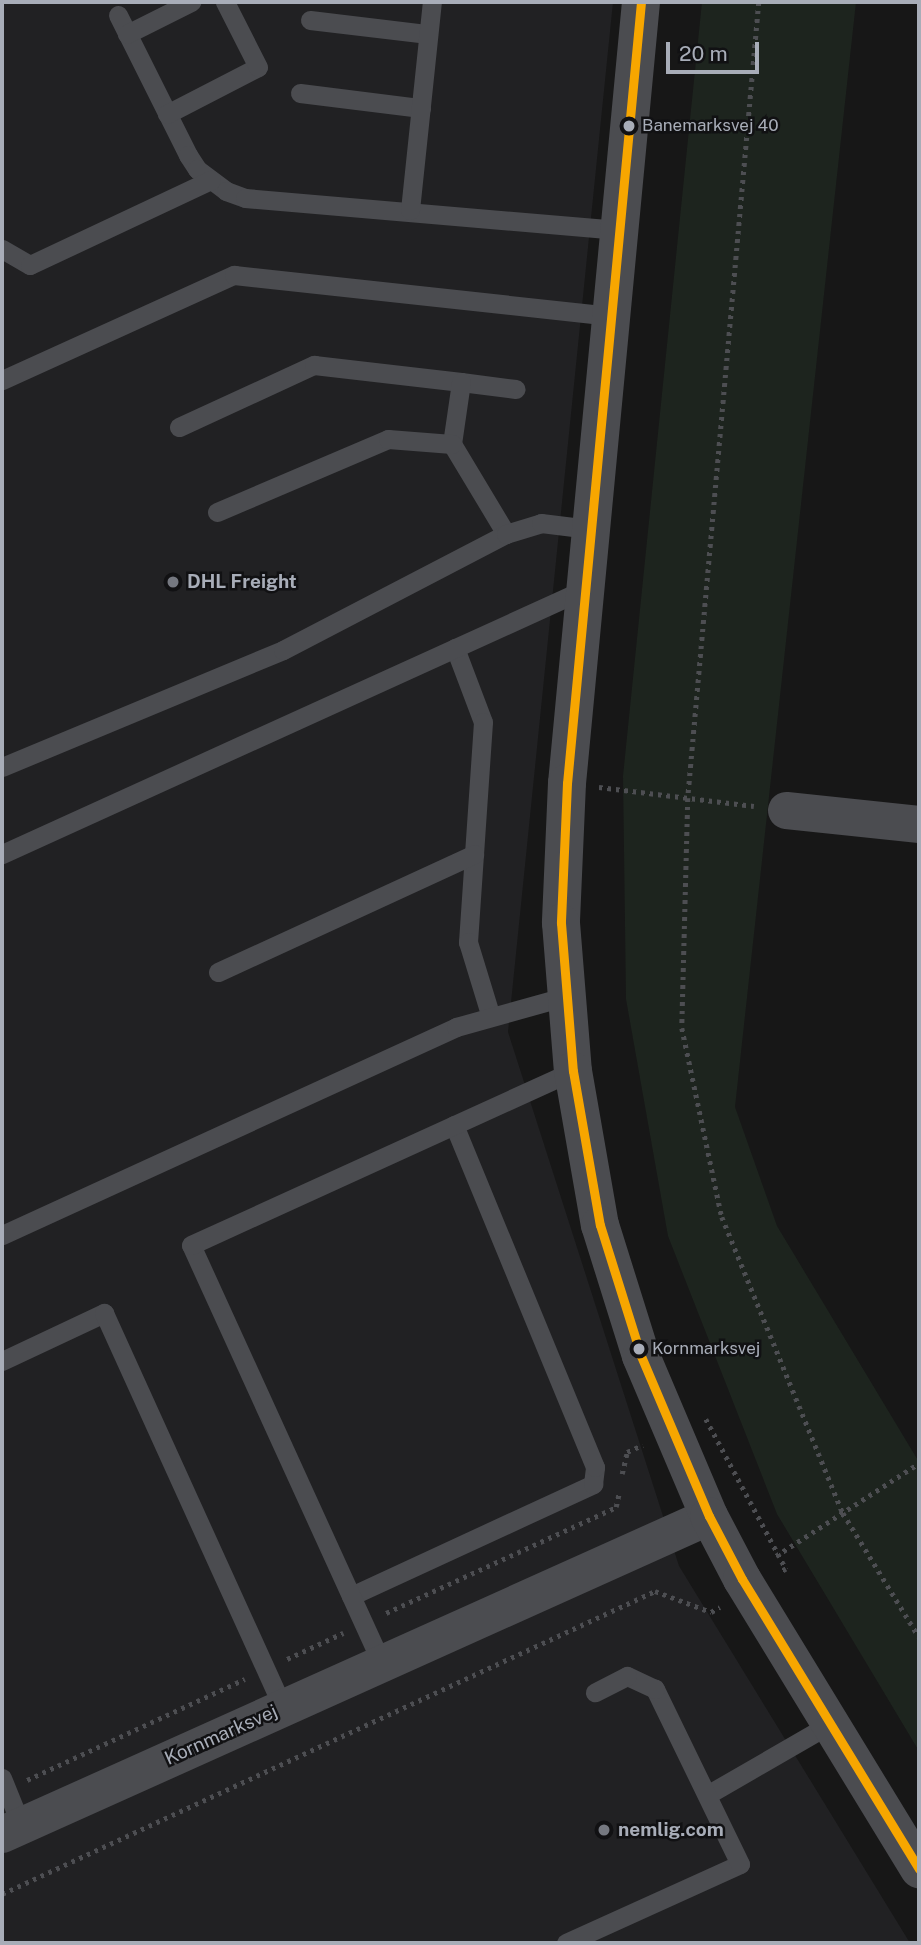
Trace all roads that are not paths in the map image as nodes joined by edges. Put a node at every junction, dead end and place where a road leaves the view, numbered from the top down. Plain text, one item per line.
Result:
1 (191, 2) edge
2 (225, 2) edge
3 (432, 2) edge
4 (641, 2) edge
5 (118, 15) dead end
6 (310, 20) dead end
7 (127, 34) junction
8 (428, 34) junction
9 (300, 93) dead end
10 (421, 108) junction
11 (167, 114) junction
12 (211, 180) junction
13 (410, 210) junction
14 (616, 230) junction
15 (2, 249) edge
16 (609, 316) junction
17 (2, 380) edge
18 (461, 382) junction
19 (516, 389) dead end
20 (179, 426) dead end
21 (452, 444) junction
22 (218, 512) dead end
23 (590, 529) junction
24 (506, 534) junction
25 (585, 589) junction
26 (455, 648) junction
27 (2, 766) edge
28 (786, 810) road end
29 (919, 824) edge
30 (2, 854) edge
31 (474, 854) junction
32 (218, 972) dead end
33 (567, 996) junction
34 (491, 1017) junction
35 (573, 1071) junction
36 (454, 1125) junction
37 (2, 1234) edge
38 (2, 1361) edge
39 (709, 1516) junction
40 (351, 1596) junction
41 (382, 1664) junction
42 (595, 1692) dead end
43 (283, 1708) junction
44 (830, 1724) junction
45 (2, 1778) edge
46 (707, 1795) junction
47 (12, 1830) edge
48 (919, 1868) edge
49 (566, 1943) edge

1 - 7 lane
2 - 11 lane
3 - 8 lane
4 - 14 street
5 - 7 lane
6 - 8 lane
7 - 11 lane
8 - 10 lane
9 - 10 lane
10 - 13 lane
11 - 12 lane
12 - 13 lane
12 - 15 lane
13 - 14 lane
14 - 16 street
16 - 17 lane
16 - 23 street
18 - 19 lane
18 - 20 lane
18 - 21 lane
21 - 22 lane
21 - 24 lane
23 - 24 lane
23 - 25 street
24 - 27 lane
25 - 26 lane
25 - 33 street
26 - 30 lane
26 - 31 lane
28 - 29 street
31 - 32 lane
31 - 34 lane
33 - 34 lane
33 - 35 street
34 - 37 lane
35 - 36 lane
35 - 39 street
36 - 40 lane
36 - 40 lane
38 - 43 lane
39 - 41 street, Kornmarksvej
39 - 44 street
40 - 41 lane
41 - 43 street, Kornmarksvej
42 - 46 lane
43 - 47 street, Kornmarksvej
44 - 46 lane
44 - 48 street
45 - 47 lane
46 - 49 lane

